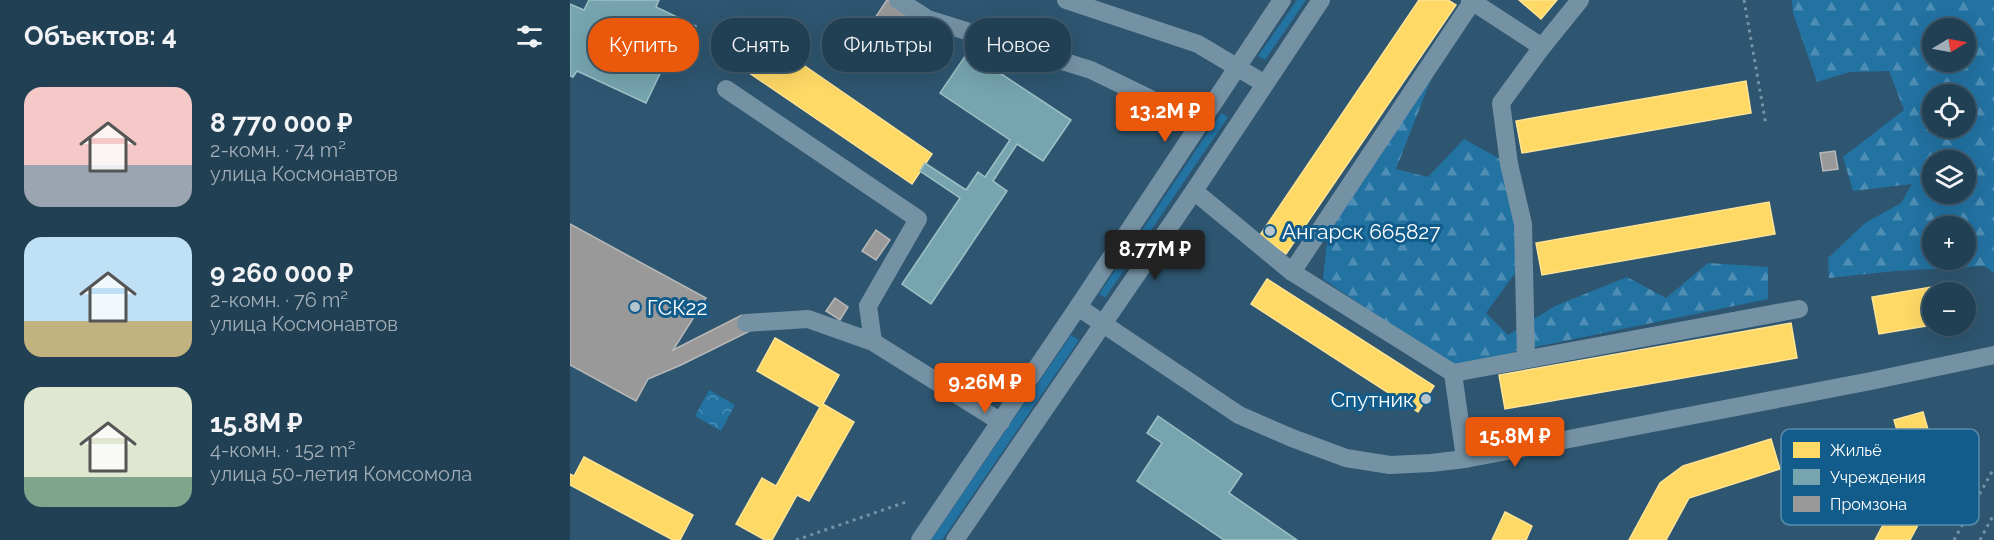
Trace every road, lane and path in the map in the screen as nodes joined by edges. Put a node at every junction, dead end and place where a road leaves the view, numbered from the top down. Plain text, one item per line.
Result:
1 (898, 0) edge
2 (1066, 0) edge
3 (1282, 0) edge
4 (1321, 0) edge
5 (1580, 0) edge
6 (1744, 0) edge
7 (1471, 1) edge
8 (1542, 47) junction
9 (1238, 67) junction
10 (1265, 84) junction
11 (726, 89) dead end
12 (1149, 98) dead end
13 (1766, 125) dead end
14 (1194, 191) junction
15 (1292, 272) junction
16 (1078, 307) junction
17 (1799, 309) dead end
18 (746, 323) dead end
19 (1102, 325) junction
20 (873, 342) junction
21 (1994, 355) edge
22 (1526, 358) junction
23 (1453, 373) junction
24 (1001, 422) junction
25 (1465, 459) junction
26 (1994, 468) edge
27 (1979, 495) edge
28 (909, 501) dead end
29 (1994, 514) edge
30 (1962, 525) edge
31 (796, 540) edge
32 (920, 540) edge
33 (955, 540) edge
34 (1954, 540) edge
35 (1980, 540) edge

1 - 12 street
2 - 9 street
3 - 9 street
4 - 10 street
5 - 8 street
6 - 13 path
7 - 8 street
7 - 15 street
8 - 22 street
9 - 10 street
9 - 16 street
10 - 14 street
11 - 20 street
14 - 15 street
14 - 19 street
15 - 23 street
16 - 19 street
16 - 24 street
17 - 22 street
18 - 20 street
19 - 25 street
19 - 33 street
20 - 24 street
21 - 25 street
22 - 23 street
23 - 25 street
24 - 32 street
26 - 27 path
28 - 31 path
29 - 35 path
30 - 34 path

